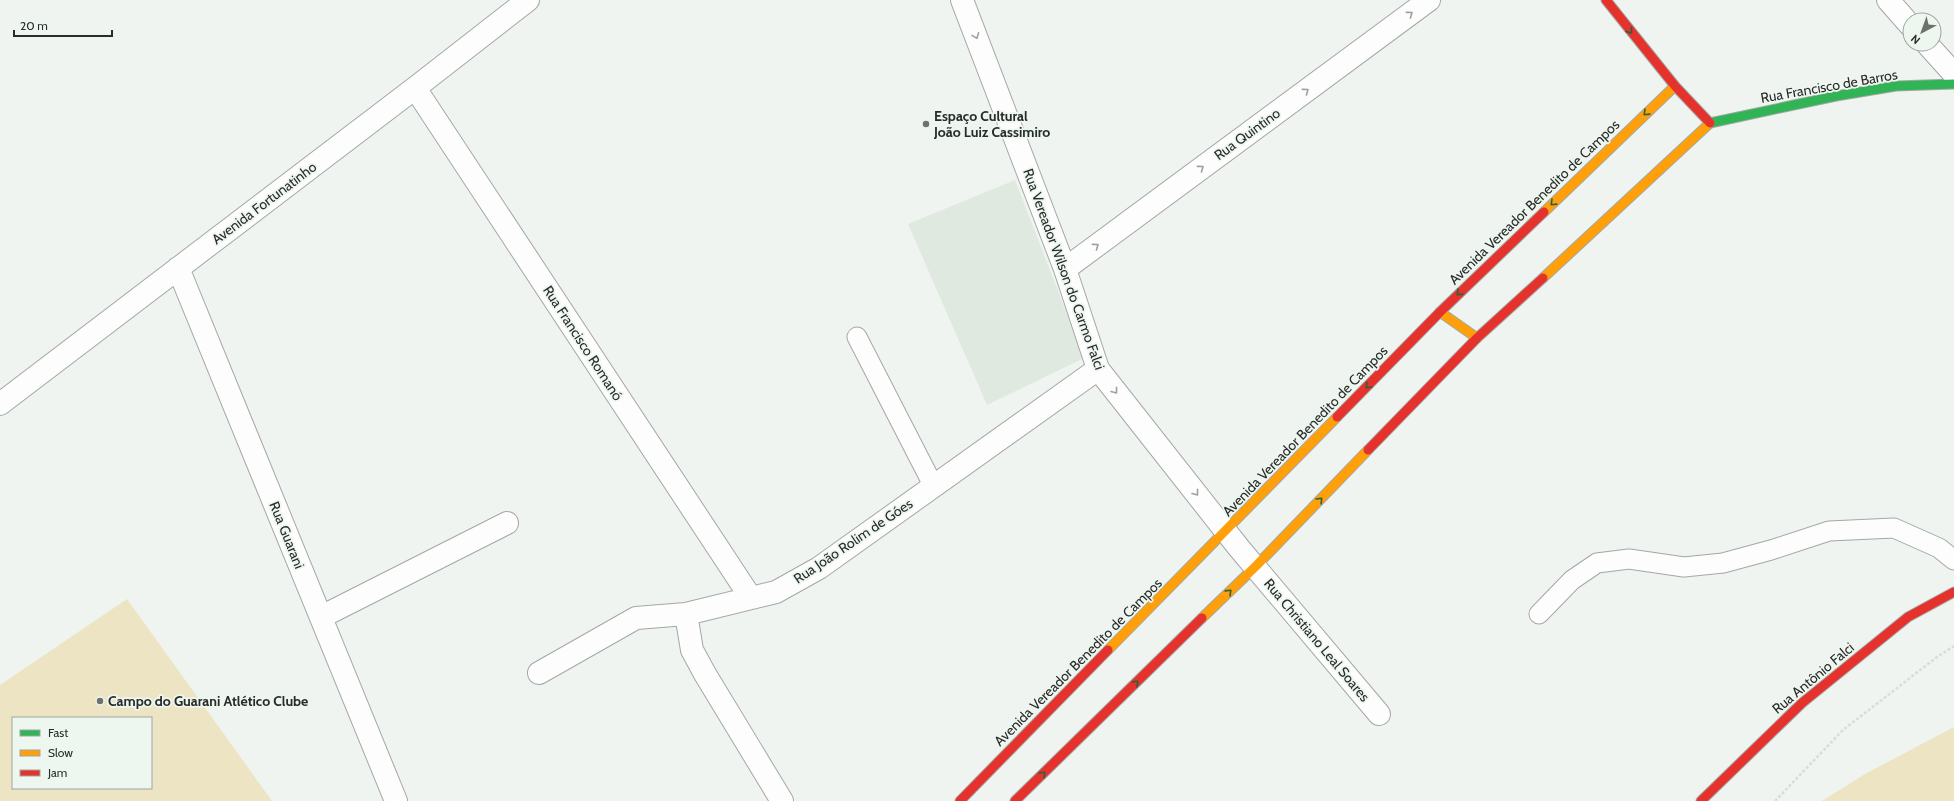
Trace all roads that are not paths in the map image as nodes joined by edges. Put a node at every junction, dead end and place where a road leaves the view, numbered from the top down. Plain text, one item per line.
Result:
1 (528, 0) edge
2 (962, 0) edge
3 (1429, 0) edge
4 (1606, 0) edge
5 (1888, 0) edge
6 (1902, 16) edge
7 (1934, 52) edge
8 (1954, 74) edge
9 (1954, 84) edge
10 (1674, 86) junction
11 (415, 88) junction
12 (1710, 123) junction
13 (178, 268) junction
14 (1065, 269) junction
15 (1440, 312) junction
16 (857, 337) dead end
17 (1477, 338) junction
18 (1098, 369) junction
19 (0, 404) edge
20 (934, 487) junction
21 (507, 523) dead end
22 (1226, 532) junction
23 (1954, 560) edge
24 (1256, 566) junction
25 (1954, 592) edge
26 (752, 598) junction
27 (686, 614) junction
28 (1538, 614) dead end
29 (321, 617) junction
30 (539, 673) dead end
31 (1379, 714) dead end
32 (396, 801) edge
33 (782, 801) edge
34 (960, 801) edge
35 (1015, 801) edge
36 (1701, 801) edge

1 - 11 street, Avenida Fortunatinho
2 -> 14 street, Rua Vereador Wilson do Carmo Falci
14 -> 3 street, Rua Quintino
4 -> 10 main road
5 - 6 street
7 - 8 street
9 - 12 main road, Rua Francisco de Barros
10 - 12 main road
10 -> 15 main road, Avenida Vereador Benedito de Campos
11 - 13 street, Avenida Fortunatinho
11 - 26 street, Rua Francisco Romanó
12 - 17 main road
13 - 19 street, Avenida Fortunatinho
13 - 29 street, Rua Guarani
14 - 18 street, Rua Vereador Wilson do Carmo Falci
15 - 17 main road
15 -> 22 main road, Avenida Vereador Benedito de Campos
16 - 20 lane
24 -> 17 main road
18 - 20 street, Rua João Rolim de Góes
18 -> 22 street, Rua Vereador Wilson do Carmo Falci
20 - 26 street, Rua João Rolim de Góes
21 - 29 street
22 - 24 street, Rua Vereador Wilson do Carmo Falci
22 - 34 main road, Avenida Vereador Benedito de Campos
23 - 28 lane
24 - 31 street, Rua Christiano Leal Soares
35 -> 24 main road
25 - 36 main road, Rua Antônio Falci
26 - 27 street, Rua João Rolim de Góes
27 - 30 street, Rua João Rolim de Góes
27 - 33 street
29 - 32 street, Rua Guarani

